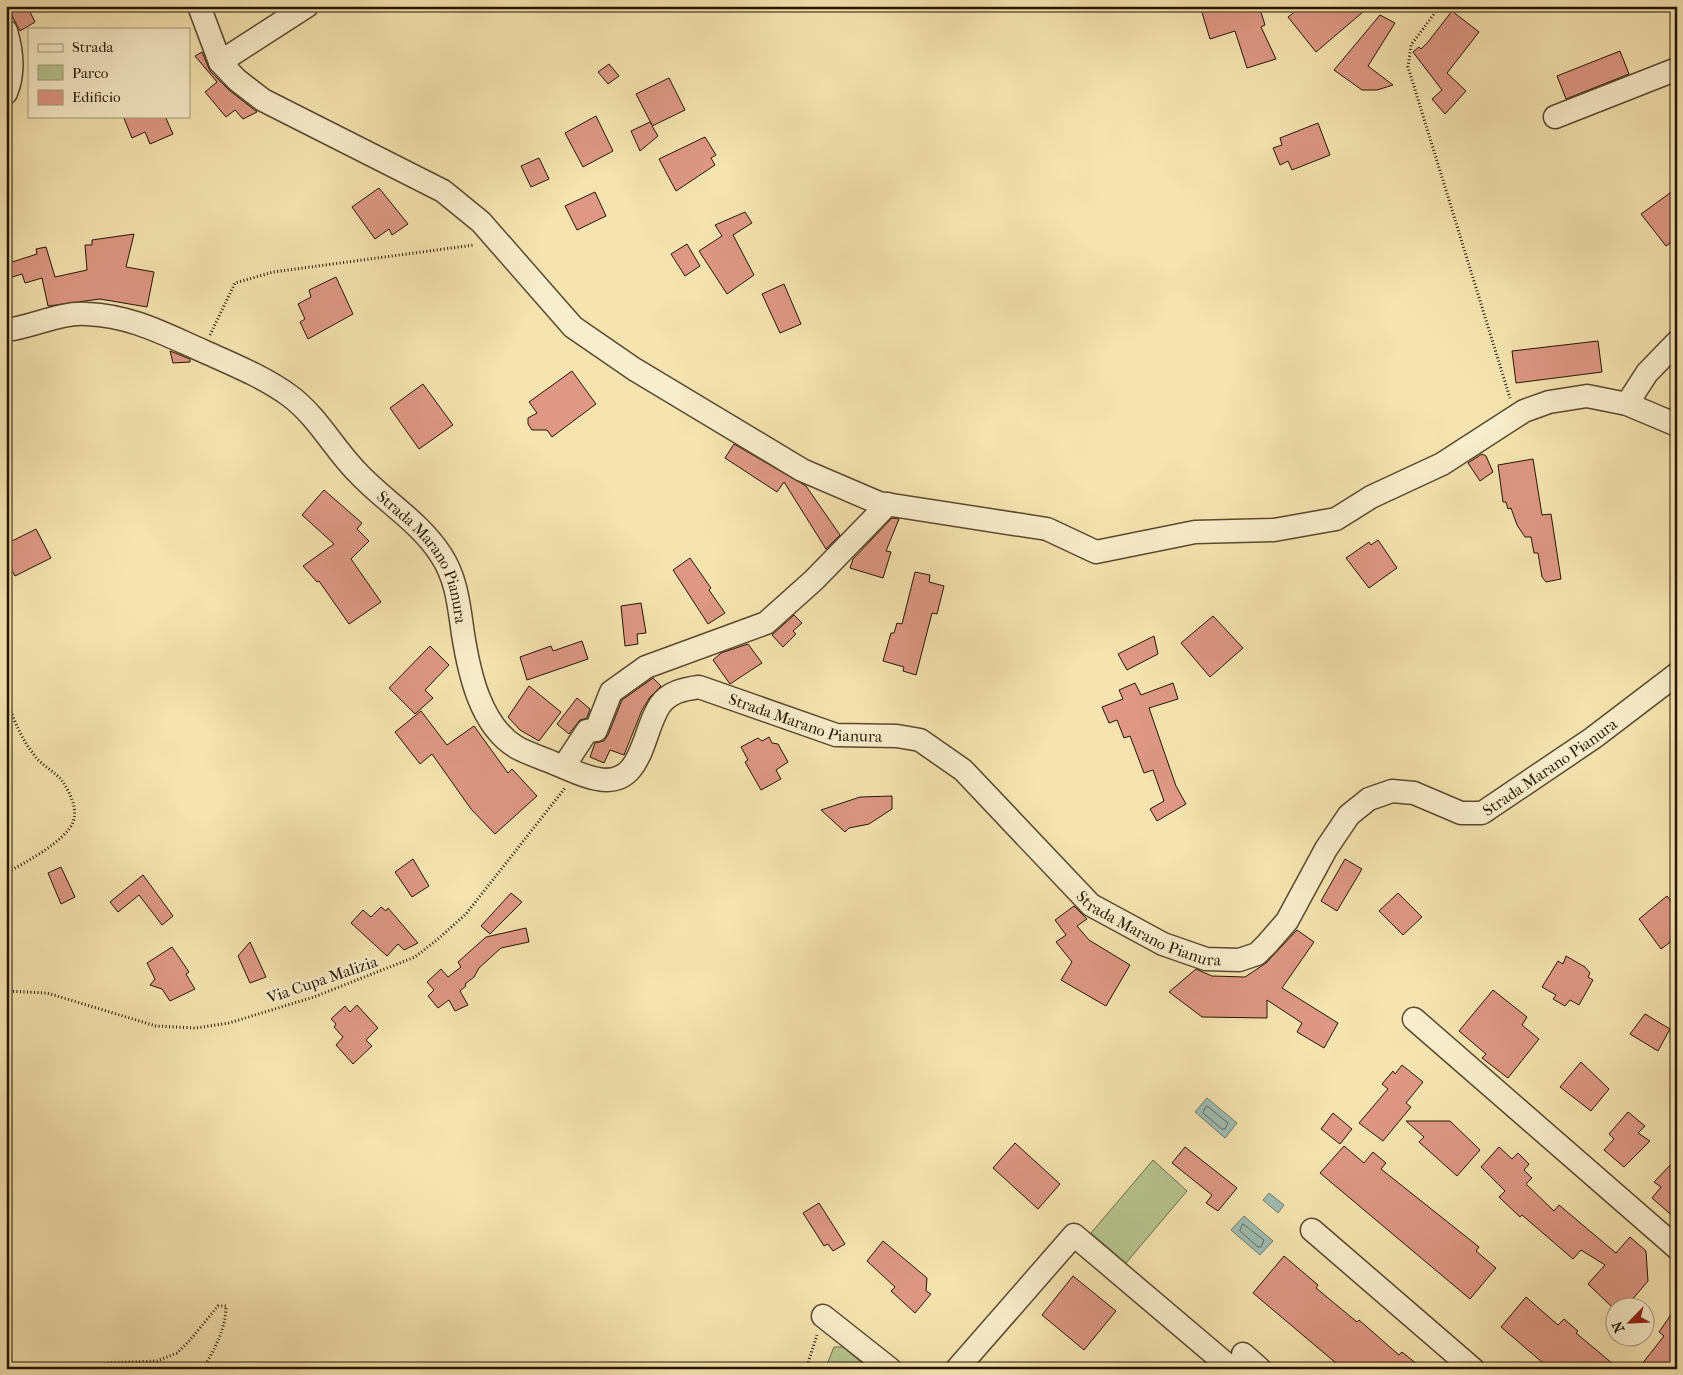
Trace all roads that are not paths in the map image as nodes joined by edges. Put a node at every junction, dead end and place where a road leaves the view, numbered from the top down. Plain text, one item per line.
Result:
1 (199, 6) edge
2 (306, 6) edge
3 (6, 31) edge
4 (220, 62) junction
5 (1677, 68) edge
6 (6, 93) edge
7 (1555, 117) dead end
8 (6, 330) edge
9 (1677, 342) edge
10 (1627, 404) junction
11 (1677, 425) edge
12 (888, 504) junction
13 (1677, 674) edge
14 (567, 774) junction
15 (1414, 1020) dead end
16 (1312, 1230) dead end
17 (1677, 1248) edge
18 (823, 1316) road end
19 (1237, 1361) edge
20 (890, 1369) edge
21 (957, 1369) edge
22 (1260, 1369) edge
23 (1473, 1369) edge

1 - 4 street
2 - 4 street
3 - 6 street
4 - 12 street
5 - 7 street
8 - 14 street, Strada Marano Pianura
9 - 10 street
10 - 11 street
10 - 12 street
12 - 14 street
13 - 14 street, Strada Marano Pianura
15 - 17 street
16 - 23 street
18 - 20 street
19 - 21 street
19 - 22 street

